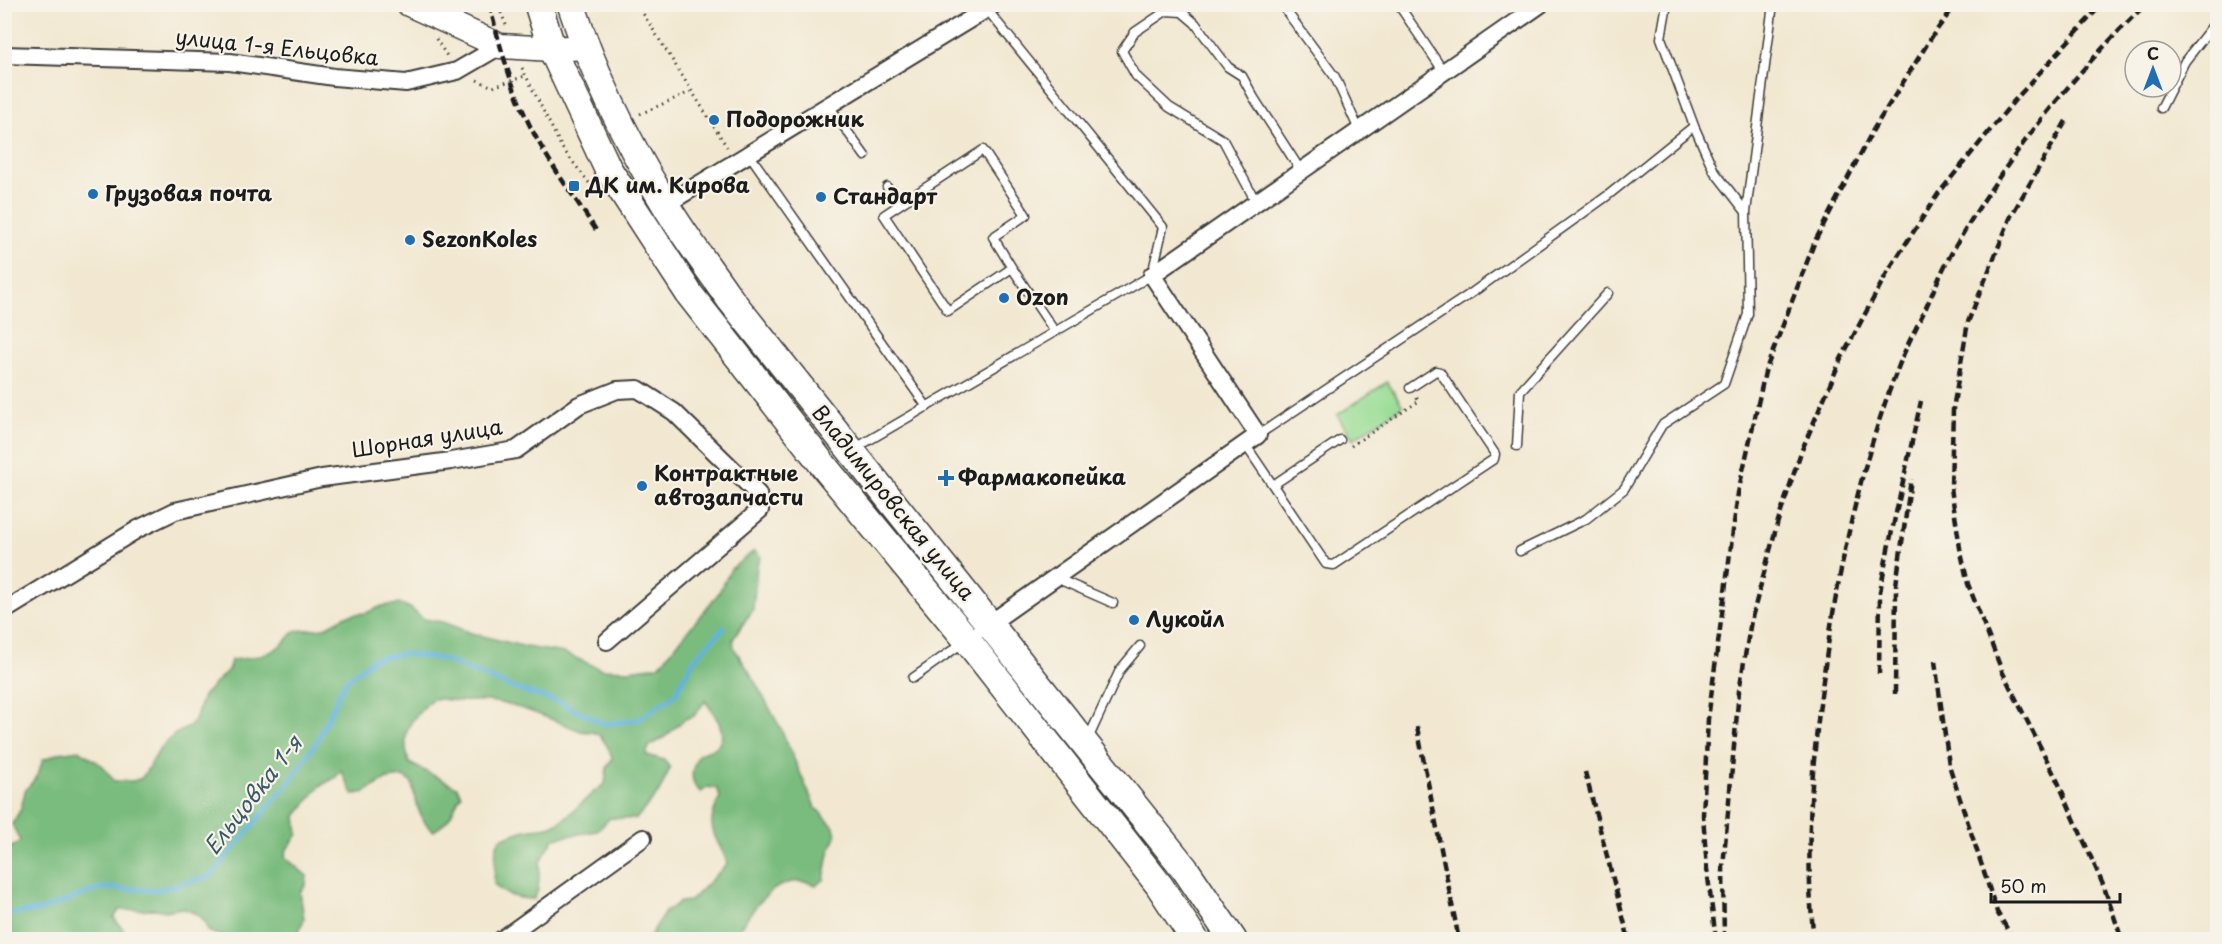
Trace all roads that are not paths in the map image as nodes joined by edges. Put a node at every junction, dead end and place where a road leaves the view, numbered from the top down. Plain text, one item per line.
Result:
1 (410, 4) edge
2 (538, 4) edge
3 (571, 4) edge
4 (1281, 4) edge
5 (1398, 4) edge
6 (1541, 4) edge
7 (1667, 4) edge
8 (1773, 4) edge
9 (988, 6) edge
10 (2217, 19) edge
11 (507, 47) junction
12 (585, 47) junction
13 (552, 49) junction
14 (4, 55) edge
15 (1444, 72) junction
16 (829, 106) junction
17 (2161, 108) dead end
18 (1694, 126) junction
19 (1359, 130) junction
20 (749, 154) junction
21 (865, 156) dead end
22 (1301, 171) junction
23 (887, 187) dead end
24 (1256, 202) junction
25 (665, 205) junction
26 (900, 205) junction
27 (1746, 212) junction
28 (1012, 268) junction
29 (1152, 275) junction
30 (1608, 293) dead end
31 (1055, 332) junction
32 (1410, 388) road end
33 (927, 407) junction
34 (1252, 439) junction
35 (1340, 440) road end
36 (1517, 446) dead end
37 (851, 451) junction
38 (1273, 485) junction
39 (1520, 551) dead end
40 (1055, 578) junction
41 (1113, 603) dead end
42 (4, 611) edge
43 (990, 624) junction
44 (967, 640) junction
45 (607, 641) dead end
46 (1140, 646) dead end
47 (913, 678) dead end
48 (1086, 744) junction
49 (643, 838) dead end
50 (501, 939) edge
51 (1195, 939) edge
52 (1233, 939) edge

1 - 11 street
2 - 13 main road, Владимировская улица
3 - 12 main road, Владимировская улица
4 - 19 lane
5 - 15 lane
6 - 15 street
7 - 18 lane
8 - 27 lane
9 - 16 street
9 - 29 lane
10 - 17 lane
11 - 13 street
11 - 14 street, улица 1-я Ельцовка
12 - 13 street
12 - 25 main road, Владимировская улица
13 - 44 main road, Владимировская улица
15 - 19 street
16 - 20 street
16 - 21 lane
18 - 27 lane
18 - 34 lane
19 - 22 street
20 - 25 street
20 - 33 lane
22 - 24 street
22 - 24 lane
23 - 26 lane
24 - 29 street
25 - 37 main road, Владимировская улица
26 - 28 lane
26 - 28 lane
27 - 39 lane
28 - 31 lane
29 - 31 lane
29 - 34 street
30 - 36 lane
31 - 33 lane
32 - 38 lane
33 - 37 lane
34 - 38 lane
34 - 40 street
35 - 38 lane
37 - 43 main road, Владимировская улица
40 - 41 lane
40 - 43 street
42 - 45 street, Шорная улица
43 - 44 street
43 - 48 main road, Владимировская улица
44 - 47 lane
44 - 51 main road, Владимировская улица
46 - 48 lane
48 - 52 main road, Владимировская улица
49 - 50 street

